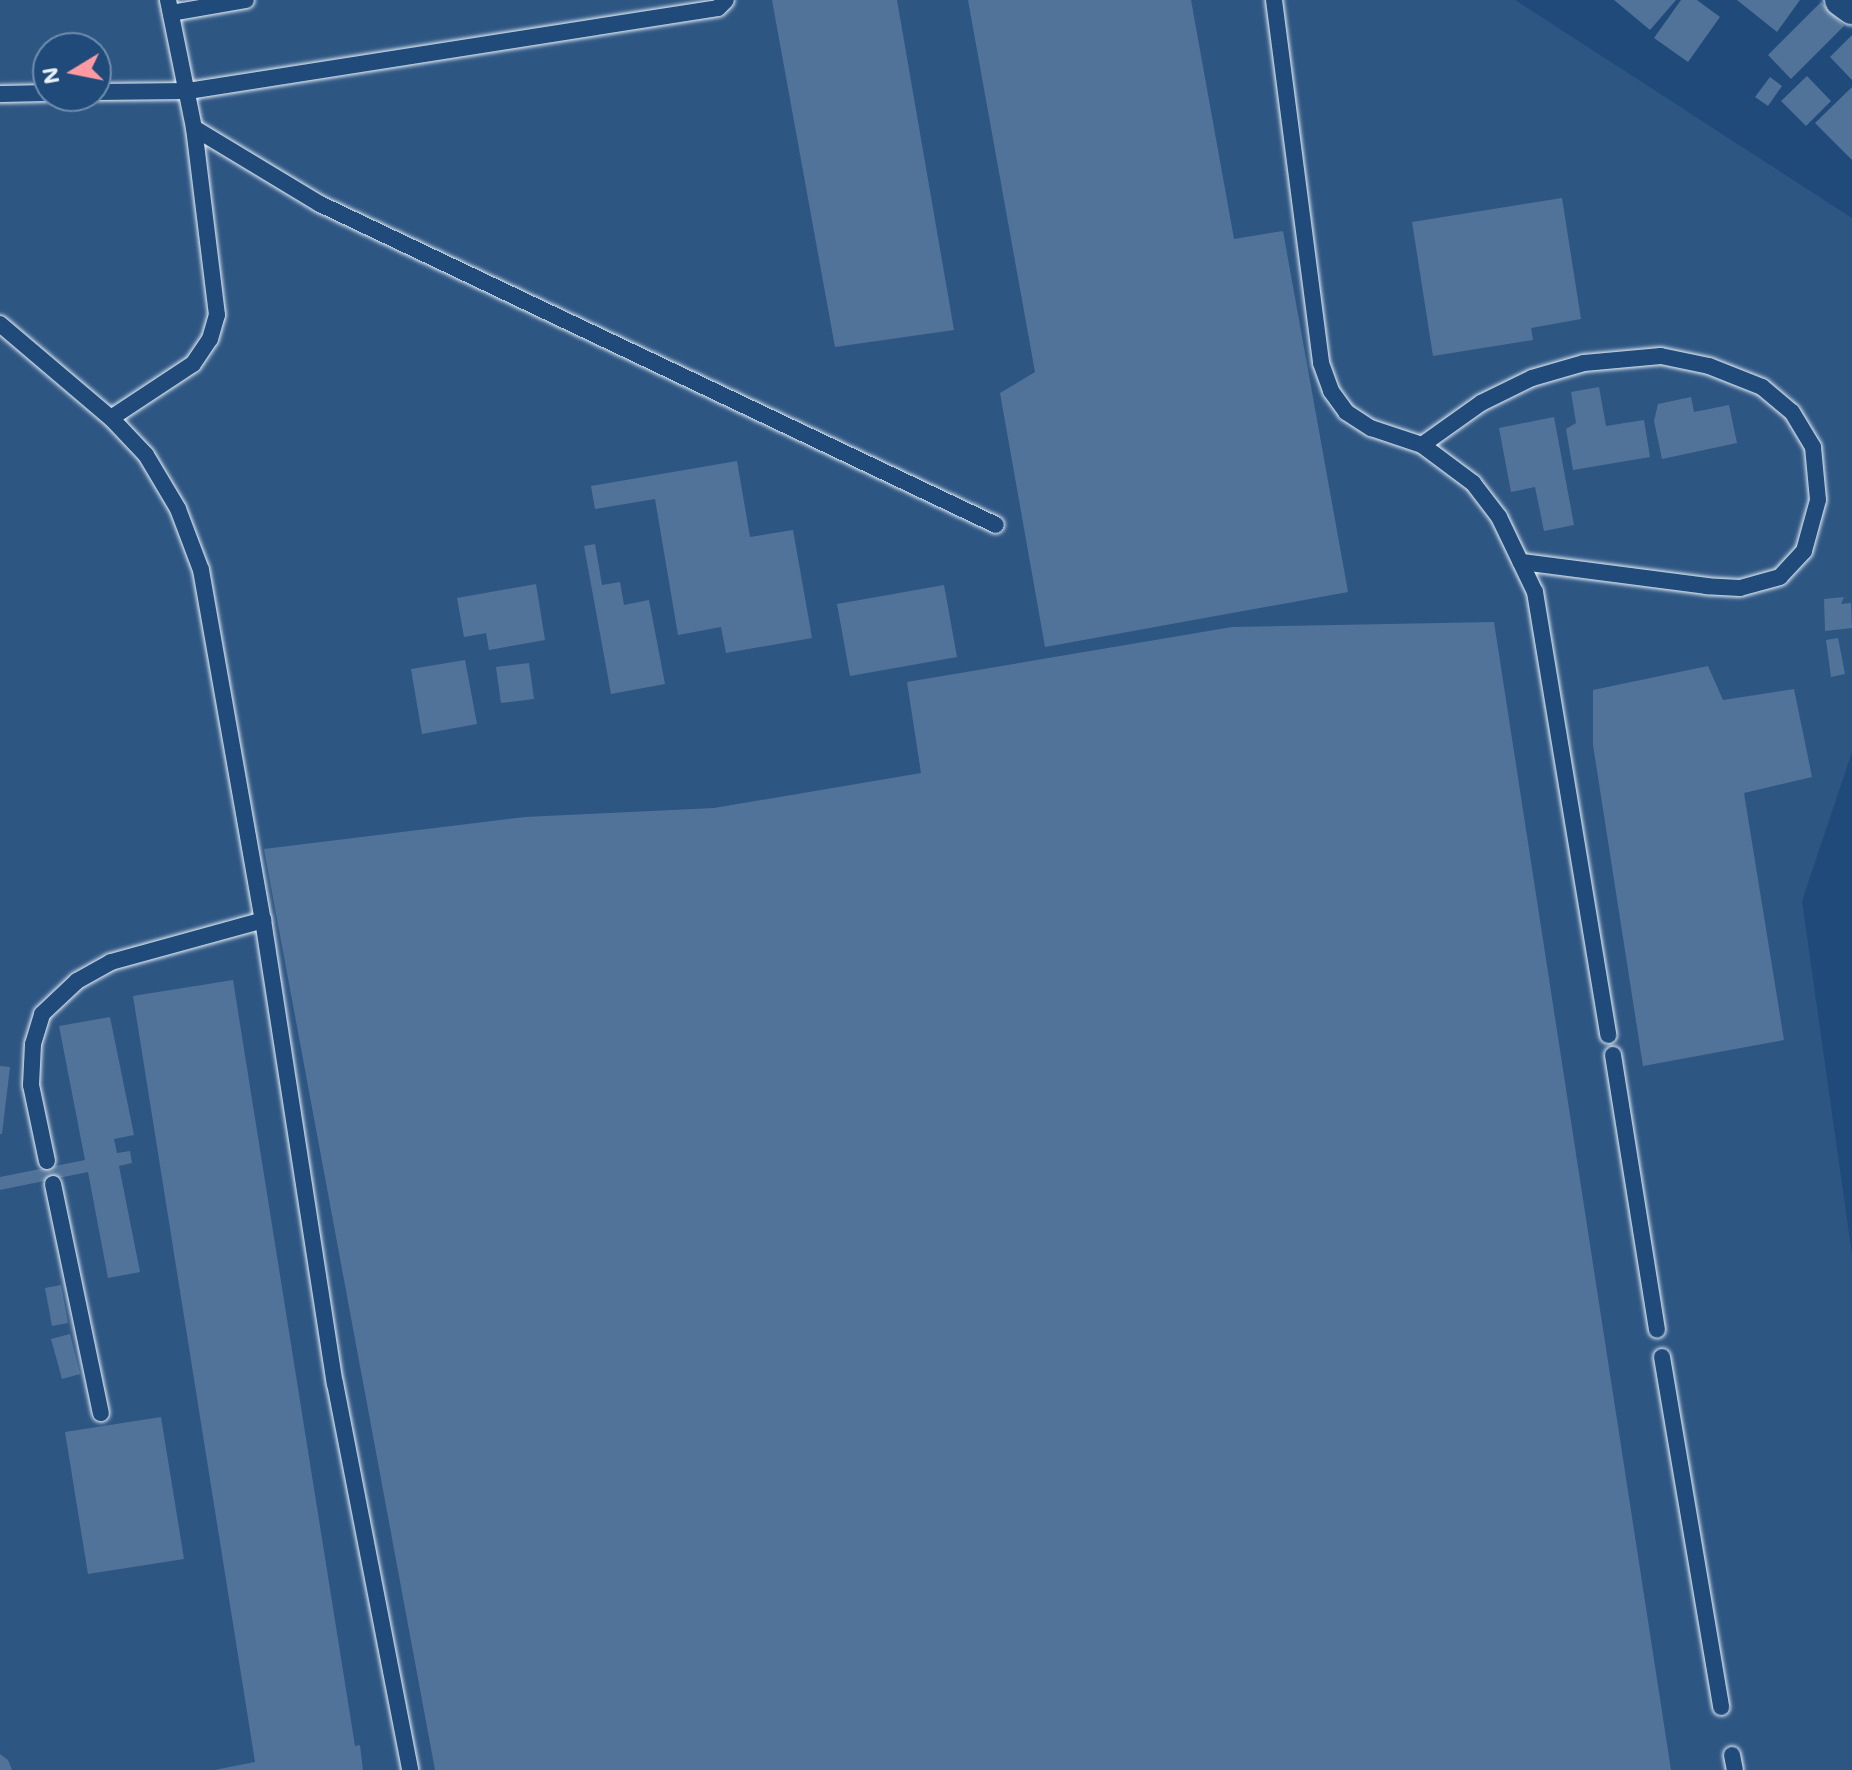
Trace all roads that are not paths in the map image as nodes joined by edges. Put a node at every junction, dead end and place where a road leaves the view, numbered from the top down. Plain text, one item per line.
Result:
1 (246, 0) edge
2 (726, 0) edge
3 (1274, 0) edge
4 (1841, 0) edge
5 (170, 6) edge
6 (1852, 8) edge
7 (188, 91) junction
8 (112, 92) edge
9 (32, 93) edge
10 (0, 94) edge
11 (194, 128) junction
12 (0, 324) edge
13 (111, 418) junction
14 (1422, 445) junction
15 (996, 525) dead end
16 (1521, 562) junction
17 (263, 920) junction
18 (1608, 1035) dead end
19 (1613, 1055) dead end
20 (47, 1161) dead end
21 (53, 1184) dead end
22 (1657, 1329) dead end
23 (1662, 1357) dead end
24 (101, 1413) dead end
25 (1721, 1707) dead end
26 (410, 1770) edge

1 - 5 lane
2 - 7 lane
3 - 14 lane
4 - 6 street
5 - 7 lane
7 - 8 lane
7 - 11 lane
9 - 10 lane
11 - 13 lane
11 - 15 lane
12 - 13 lane
13 - 17 lane
14 - 16 lane
14 - 16 lane
16 - 18 lane
17 - 20 lane
17 - 26 lane
19 - 22 lane
21 - 24 lane
23 - 25 lane

